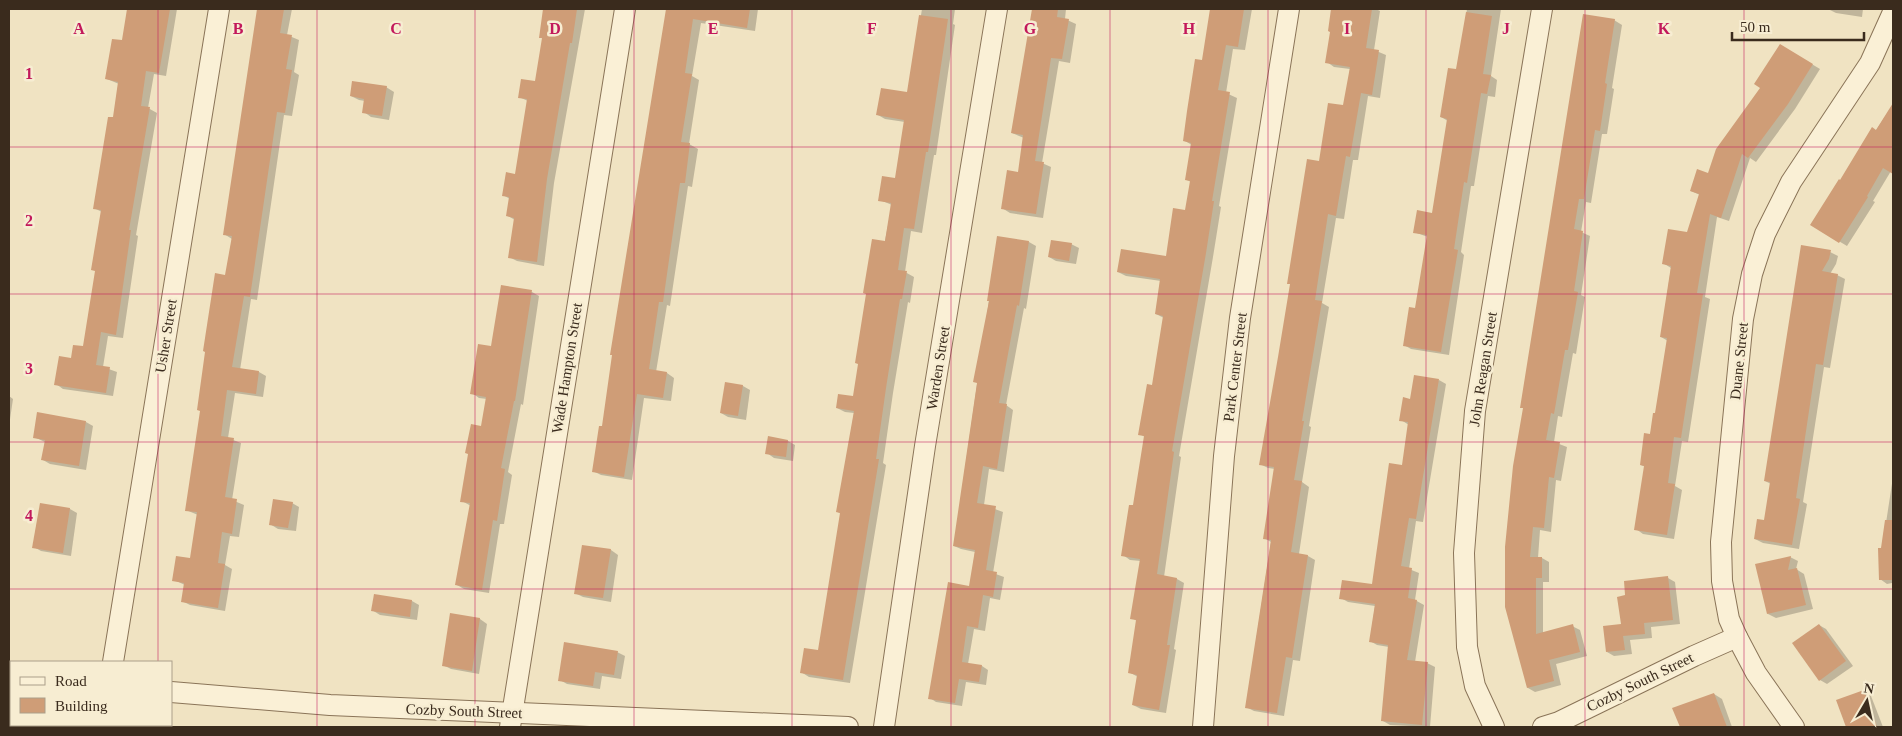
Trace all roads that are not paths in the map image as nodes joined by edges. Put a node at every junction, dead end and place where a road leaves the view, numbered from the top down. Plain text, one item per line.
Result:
1 (219, 9) edge
2 (625, 9) edge
3 (997, 9) edge
4 (1289, 9) edge
5 (1542, 9) edge
6 (1893, 12) edge
7 (1737, 637) junction
8 (113, 661) edge
9 (172, 692) edge
10 (511, 720) edge
11 (848, 727) edge
12 (884, 727) edge
13 (1203, 727) edge
14 (1494, 727) edge
15 (1543, 727) edge
16 (1794, 727) edge

1 - 8 street, Usher Street
2 - 10 street, Wade Hampton Street
3 - 12 street, Warden Street
4 - 13 street, Park Center Street
5 - 14 street, John Reagan Street
6 - 7 street, Duane Street
7 - 15 street, Cozby South Street
7 - 16 street, Duane Street
9 - 10 street, Cozby South Street
10 - 11 street, Cozby South Street

